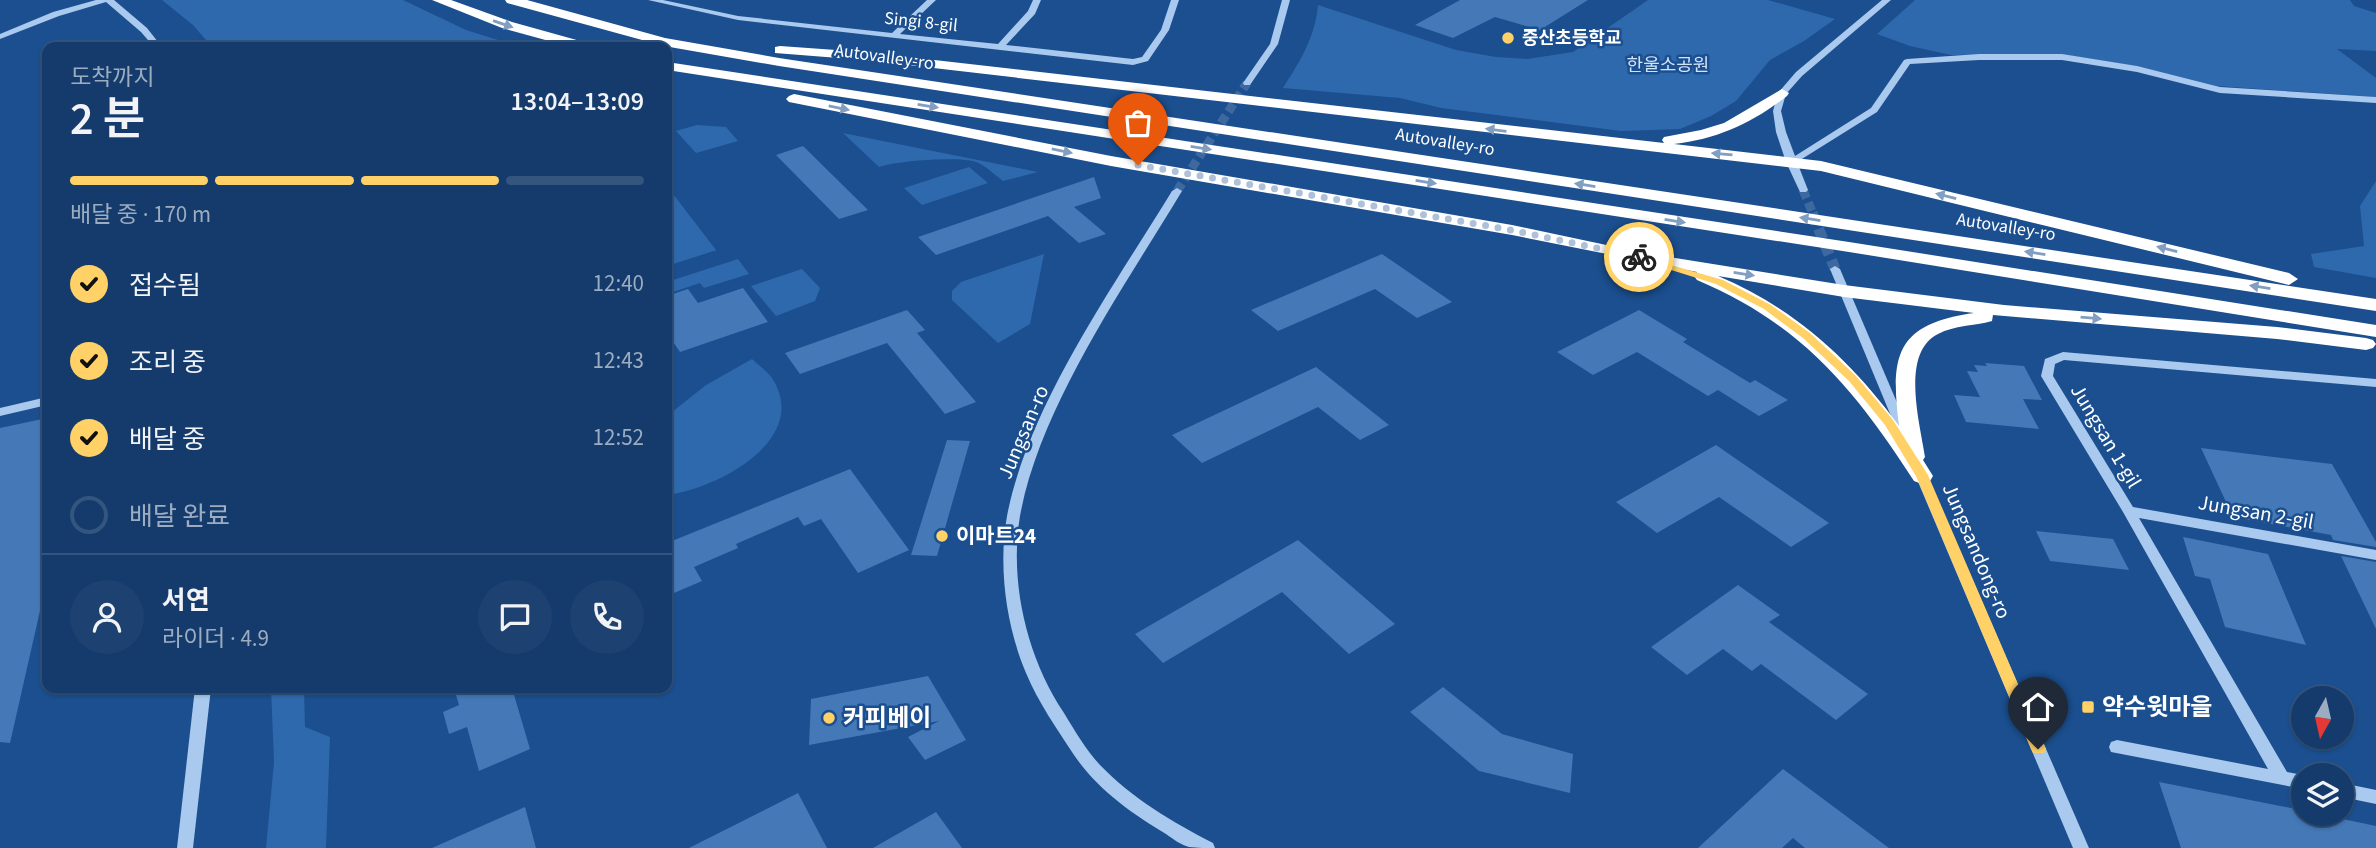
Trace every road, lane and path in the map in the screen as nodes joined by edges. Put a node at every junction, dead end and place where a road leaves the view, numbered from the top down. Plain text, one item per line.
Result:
1 (106, 0) edge
2 (439, 0) edge
3 (512, 0) edge
4 (652, 0) edge
5 (681, 0) edge
6 (932, 0) edge
7 (1037, 0) edge
8 (1175, 0) edge
9 (1286, 0) edge
10 (1886, 0) edge
11 (668, 4) junction
12 (894, 35) junction
13 (0, 37) edge
14 (154, 42) edge
15 (567, 42) edge
16 (664, 42) edge
17 (672, 43) edge
18 (672, 43) edge
19 (1001, 46) junction
20 (672, 67) edge
21 (1247, 83) tunnel mouth
22 (1782, 93) junction
23 (2376, 100) edge
24 (1603, 142) junction
25 (1791, 162) junction
26 (1803, 190) tunnel mouth
27 (1177, 191) tunnel mouth
28 (1644, 258) junction
29 (1835, 269) tunnel mouth
30 (1844, 291) junction
31 (2376, 302) edge
32 (2036, 313) junction
33 (2376, 331) edge
34 (2376, 345) edge
35 (2376, 383) edge
36 (42, 402) edge
37 (0, 412) edge
38 (1918, 466) junction
39 (2129, 512) junction
40 (2376, 555) edge
41 (202, 693) edge
42 (2117, 747) dead end
43 (2282, 778) junction
44 (2291, 780) edge
45 (2354, 792) edge
46 (2376, 797) edge
47 (185, 848) edge
48 (1207, 848) edge
49 (2081, 848) edge

1 - 13 street
1 - 14 street
2 -> 15 highway
3 - 16 highway, Autovalley-ro
4 - 11 street, Singi 8-gil
5 - 11 street
6 - 12 street
7 - 19 street
8 - 19 street, Singi 8-gil
9 - 21 street
10 - 22 street
11 - 12 street, Singi 8-gil
12 - 19 street, Singi 8-gil
24 -> 17 highway
31 -> 18 highway, Autovalley-ro
20 -> 28 highway
20 -> 33 highway, Autovalley-ro
22 - 24 highway
22 - 25 street
23 - 25 street
25 -> 24 highway
25 - 26 street
31 -> 25 highway
27 - 48 street, Jungsan-ro
28 -> 30 highway
28 - 38 highway
29 - 30 street, Jungsandong-ro
30 - 32 highway
30 - 38 street, Jungsandong-ro
32 -> 34 highway
32 - 38 highway
35 - 39 street, Jungsan 1-gil
36 - 37 street
38 - 49 street, Jungsandong-ro
39 - 40 street, Jungsan 2-gil
39 - 43 street, Jungsan 1-gil
41 - 47 street
42 - 43 street
43 - 44 street
45 - 46 street

